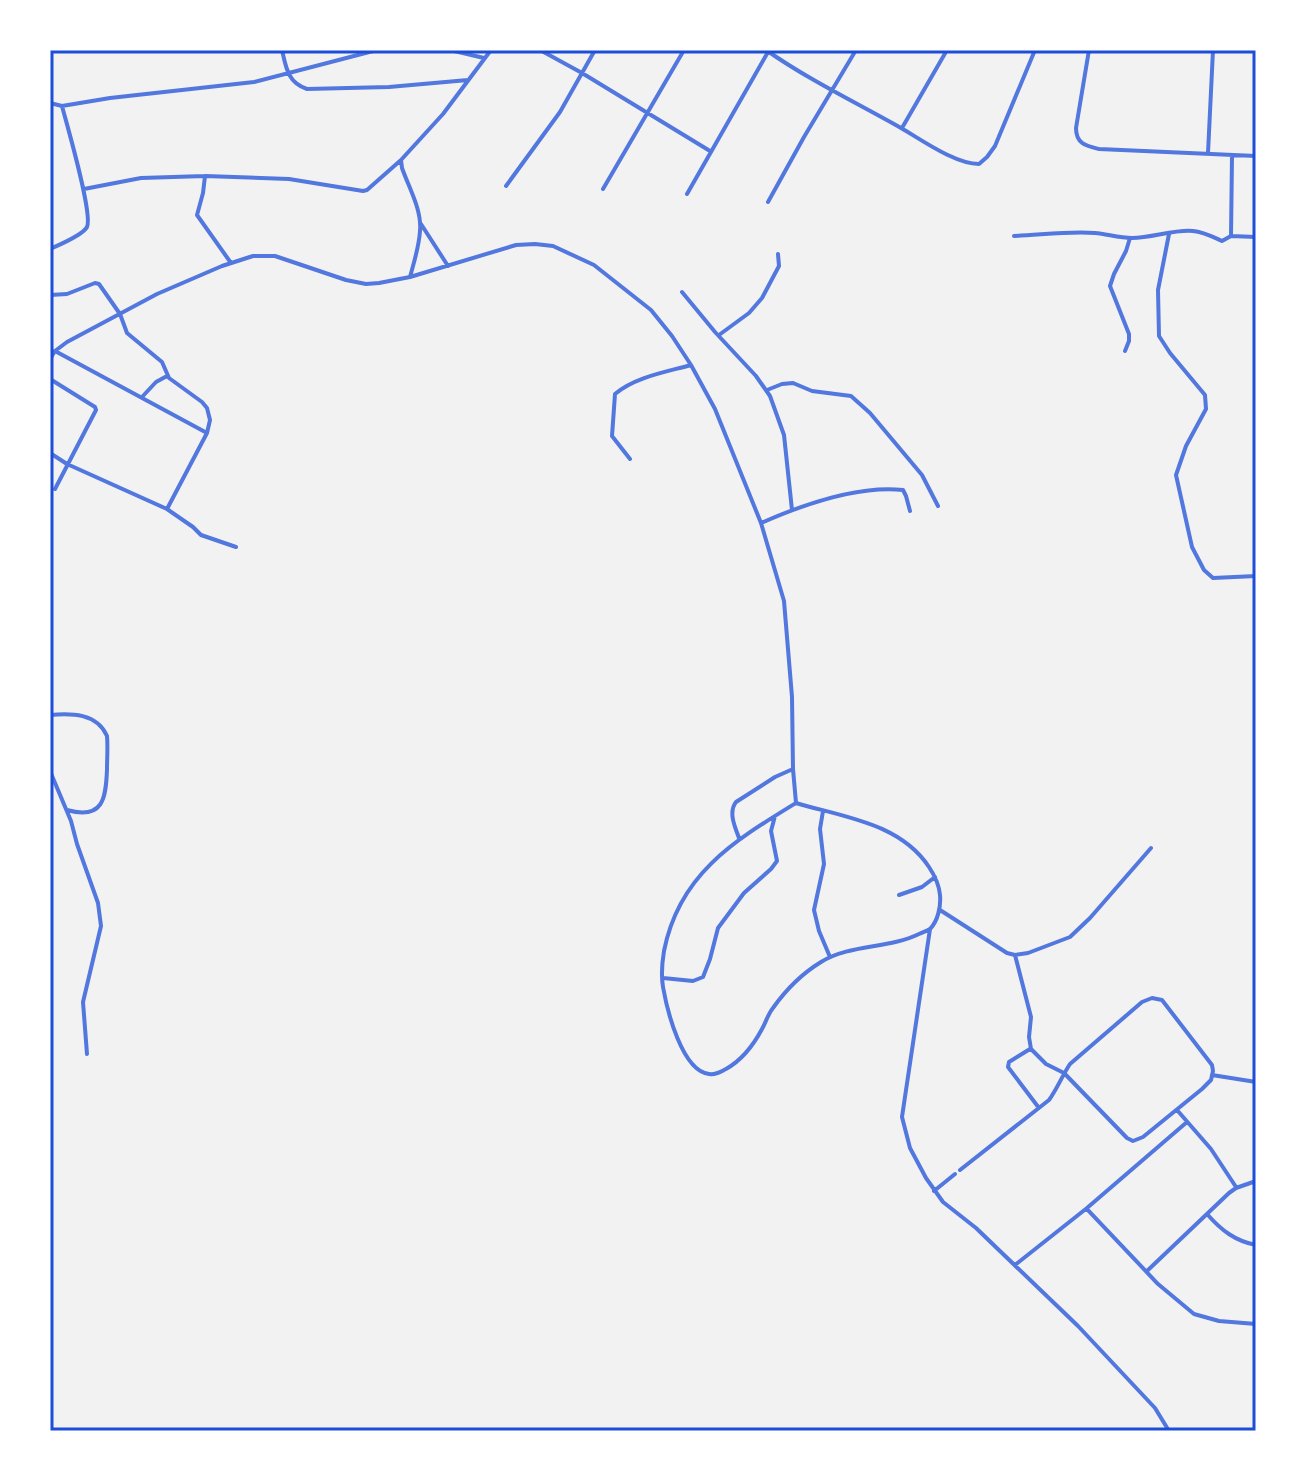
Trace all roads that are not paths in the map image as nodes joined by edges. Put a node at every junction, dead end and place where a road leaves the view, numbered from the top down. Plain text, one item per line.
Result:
1 (282, 50) edge
2 (377, 50) edge
3 (450, 50) edge
4 (491, 50) edge
5 (540, 50) edge
6 (595, 50) edge
7 (684, 50) edge
8 (768, 50) edge
9 (856, 50) edge
10 (947, 50) edge
11 (1035, 50) edge
12 (1089, 50) edge
13 (1213, 50) edge
14 (484, 58) junction
15 (582, 73) junction
16 (287, 74) junction
17 (468, 80) junction
18 (832, 91) junction
19 (50, 95) edge
20 (51, 103) edge
21 (62, 106) junction
22 (647, 112) junction
23 (902, 128) junction
24 (710, 151) junction
25 (1208, 153) junction
26 (1232, 156) junction
27 (1256, 156) edge
28 (401, 160) junction
29 (205, 176) junction
30 (506, 186) dead end
31 (84, 189) junction
32 (603, 189) dead end
33 (687, 194) dead end
34 (768, 202) dead end
35 (420, 222) junction
36 (1169, 234) junction
37 (1014, 236) dead end
38 (1231, 236) junction
39 (1256, 237) edge
40 (1130, 238) junction
41 (50, 249) edge
42 (778, 254) dead end
43 (231, 263) junction
44 (448, 266) junction
45 (410, 277) junction
46 (682, 292) dead end
47 (50, 295) edge
48 (120, 314) junction
49 (719, 335) junction
50 (1125, 351) dead end
51 (52, 352) edge
52 (50, 359) edge
53 (691, 365) junction
54 (167, 376) junction
55 (50, 379) edge
56 (767, 390) junction
57 (141, 398) junction
58 (207, 433) junction
59 (50, 453) edge
60 (630, 459) dead end
61 (67, 464) junction
62 (55, 489) dead end
63 (938, 506) dead end
64 (167, 509) junction
65 (792, 510) junction
66 (910, 511) dead end
67 (761, 523) junction
68 (236, 547) dead end
69 (1256, 576) edge
70 (50, 715) edge
71 (793, 769) junction
72 (50, 771) edge
73 (796, 803) junction
74 (67, 810) junction
75 (823, 811) junction
76 (775, 816) junction
77 (739, 838) junction
78 (1151, 848) dead end
79 (935, 877) junction
80 (899, 895) dead end
81 (940, 910) junction
82 (930, 929) junction
83 (1015, 955) junction
84 (830, 957) junction
85 (663, 978) junction
86 (1031, 1049) junction
87 (87, 1054) dead end
88 (1064, 1073) junction
89 (1212, 1075) junction
90 (1256, 1082) edge
91 (1039, 1108) junction
92 (1177, 1110) junction
93 (1187, 1122) junction
94 (1256, 1181) edge
95 (1236, 1188) junction
96 (934, 1191) junction
97 (1087, 1208) junction
98 (1207, 1214) junction
99 (1256, 1245) edge
100 (1015, 1265) junction
101 (1147, 1271) junction
102 (1256, 1324) edge
103 (1169, 1431) edge

1 - 16 street
2 - 16 street
3 - 14 street
4 - 14 street
5 - 15 street
6 - 15 street
7 - 22 street
8 - 18 street
8 - 24 street
9 - 18 street
10 - 23 street
11 - 23 street
12 - 25 street
13 - 25 street
14 - 17 street
15 - 22 street
15 - 30 street
16 - 17 street
16 - 21 street
17 - 28 street
18 - 23 street
18 - 34 street
19 - 20 street
20 - 21 street
21 - 31 street
22 - 24 street
22 - 32 street
24 - 33 street
25 - 26 street
26 - 27 street
26 - 38 street
28 - 29 street
28 - 35 street
29 - 31 street
29 - 43 street
31 - 41 street
35 - 44 street
35 - 45 street
36 - 38 street
36 - 40 street
36 - 69 street
37 - 40 street
38 - 39 street
40 - 50 street
42 - 49 street
43 - 45 street
43 - 48 street
44 - 45 street
44 - 53 street
46 - 49 street
47 - 48 street
48 - 51 street
48 - 54 street
49 - 56 street
51 - 52 street
51 - 57 street
53 - 60 street
53 - 67 street
54 - 57 street
54 - 58 street
55 - 61 street
56 - 63 street
56 - 65 street
57 - 58 street
58 - 64 street
59 - 61 street
61 - 62 street
61 - 64 street
64 - 68 street
65 - 66 street
65 - 67 street
67 - 71 street
70 - 74 street
71 - 73 street
71 - 77 street
72 - 74 street
73 - 75 street
73 - 76 street
74 - 87 street
75 - 79 street
75 - 84 street
76 - 77 street
76 - 85 street
77 - 85 street
78 - 83 street
79 - 80 street
79 - 81 street
81 - 82 street
81 - 83 street
82 - 84 street
82 - 96 street
83 - 86 street
84 - 85 street
86 - 88 street
86 - 91 street
88 - 89 street
88 - 91 street
88 - 92 street
89 - 90 street
89 - 92 street
91 - 96 street
92 - 93 street
93 - 95 street
93 - 97 street
94 - 95 street
95 - 98 street
96 - 100 street
97 - 100 street
97 - 101 street
98 - 99 street
98 - 101 street
100 - 103 street
101 - 102 street

